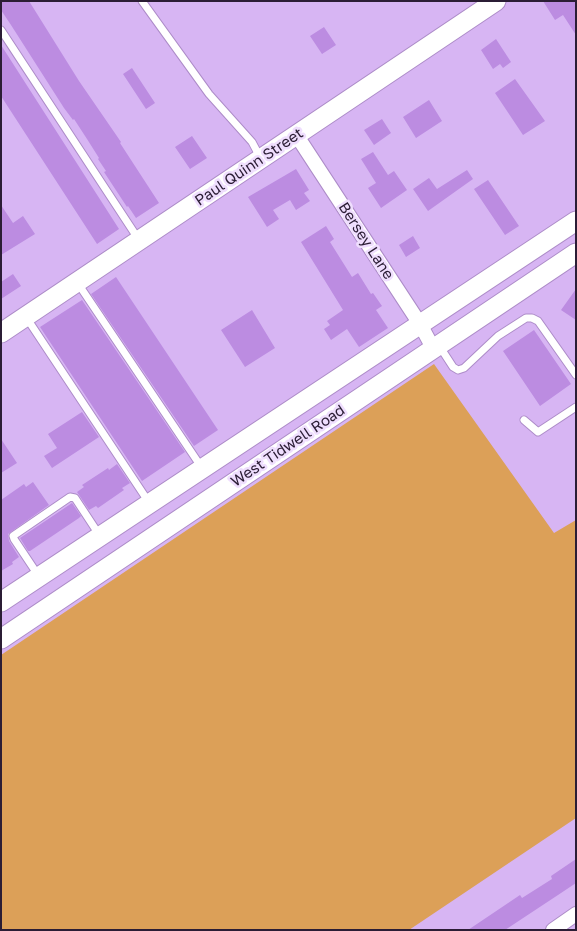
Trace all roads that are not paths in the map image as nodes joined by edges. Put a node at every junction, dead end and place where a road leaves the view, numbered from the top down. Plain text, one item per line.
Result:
1 (142, 1) edge
2 (496, 1) edge
3 (1, 30) edge
4 (297, 136) junction
5 (262, 159) junction
6 (576, 221) edge
7 (139, 240) junction
8 (576, 253) edge
9 (77, 282) junction
10 (26, 316) junction
11 (420, 324) junction
12 (1, 332) edge
13 (436, 346) junction
14 (576, 375) edge
15 (576, 407) edge
16 (524, 420) dead end
17 (266, 427) junction
18 (277, 454) junction
19 (203, 469) junction
20 (150, 504) junction
21 (100, 537) junction
22 (39, 577) junction
23 (1, 602) edge
24 (1, 639) edge
25 (576, 914) edge
26 (553, 930) edge

1 - 5 lane
2 - 4 main road, Paul Quinn Street
3 - 7 lane
4 - 5 main road, Paul Quinn Street
4 - 11 street, Bersey Lane
5 - 7 main road, Paul Quinn Street
6 - 11 main road, West Tidwell Road
7 - 9 main road, Paul Quinn Street
8 - 13 main road, West Tidwell Road
9 - 10 main road, Paul Quinn Street
9 - 19 lane
10 - 12 main road, Paul Quinn Street
10 - 20 lane
11 - 13 street, Bersey Lane
11 - 17 main road, West Tidwell Road
13 - 14 lane
13 - 18 main road, West Tidwell Road
15 - 16 lane
17 - 18 main road
17 - 19 main road, West Tidwell Road
18 - 24 main road, West Tidwell Road
19 - 20 main road, West Tidwell Road
20 - 21 main road, West Tidwell Road
21 - 22 main road, West Tidwell Road
21 - 22 lane
22 - 23 main road, West Tidwell Road
25 - 26 street

